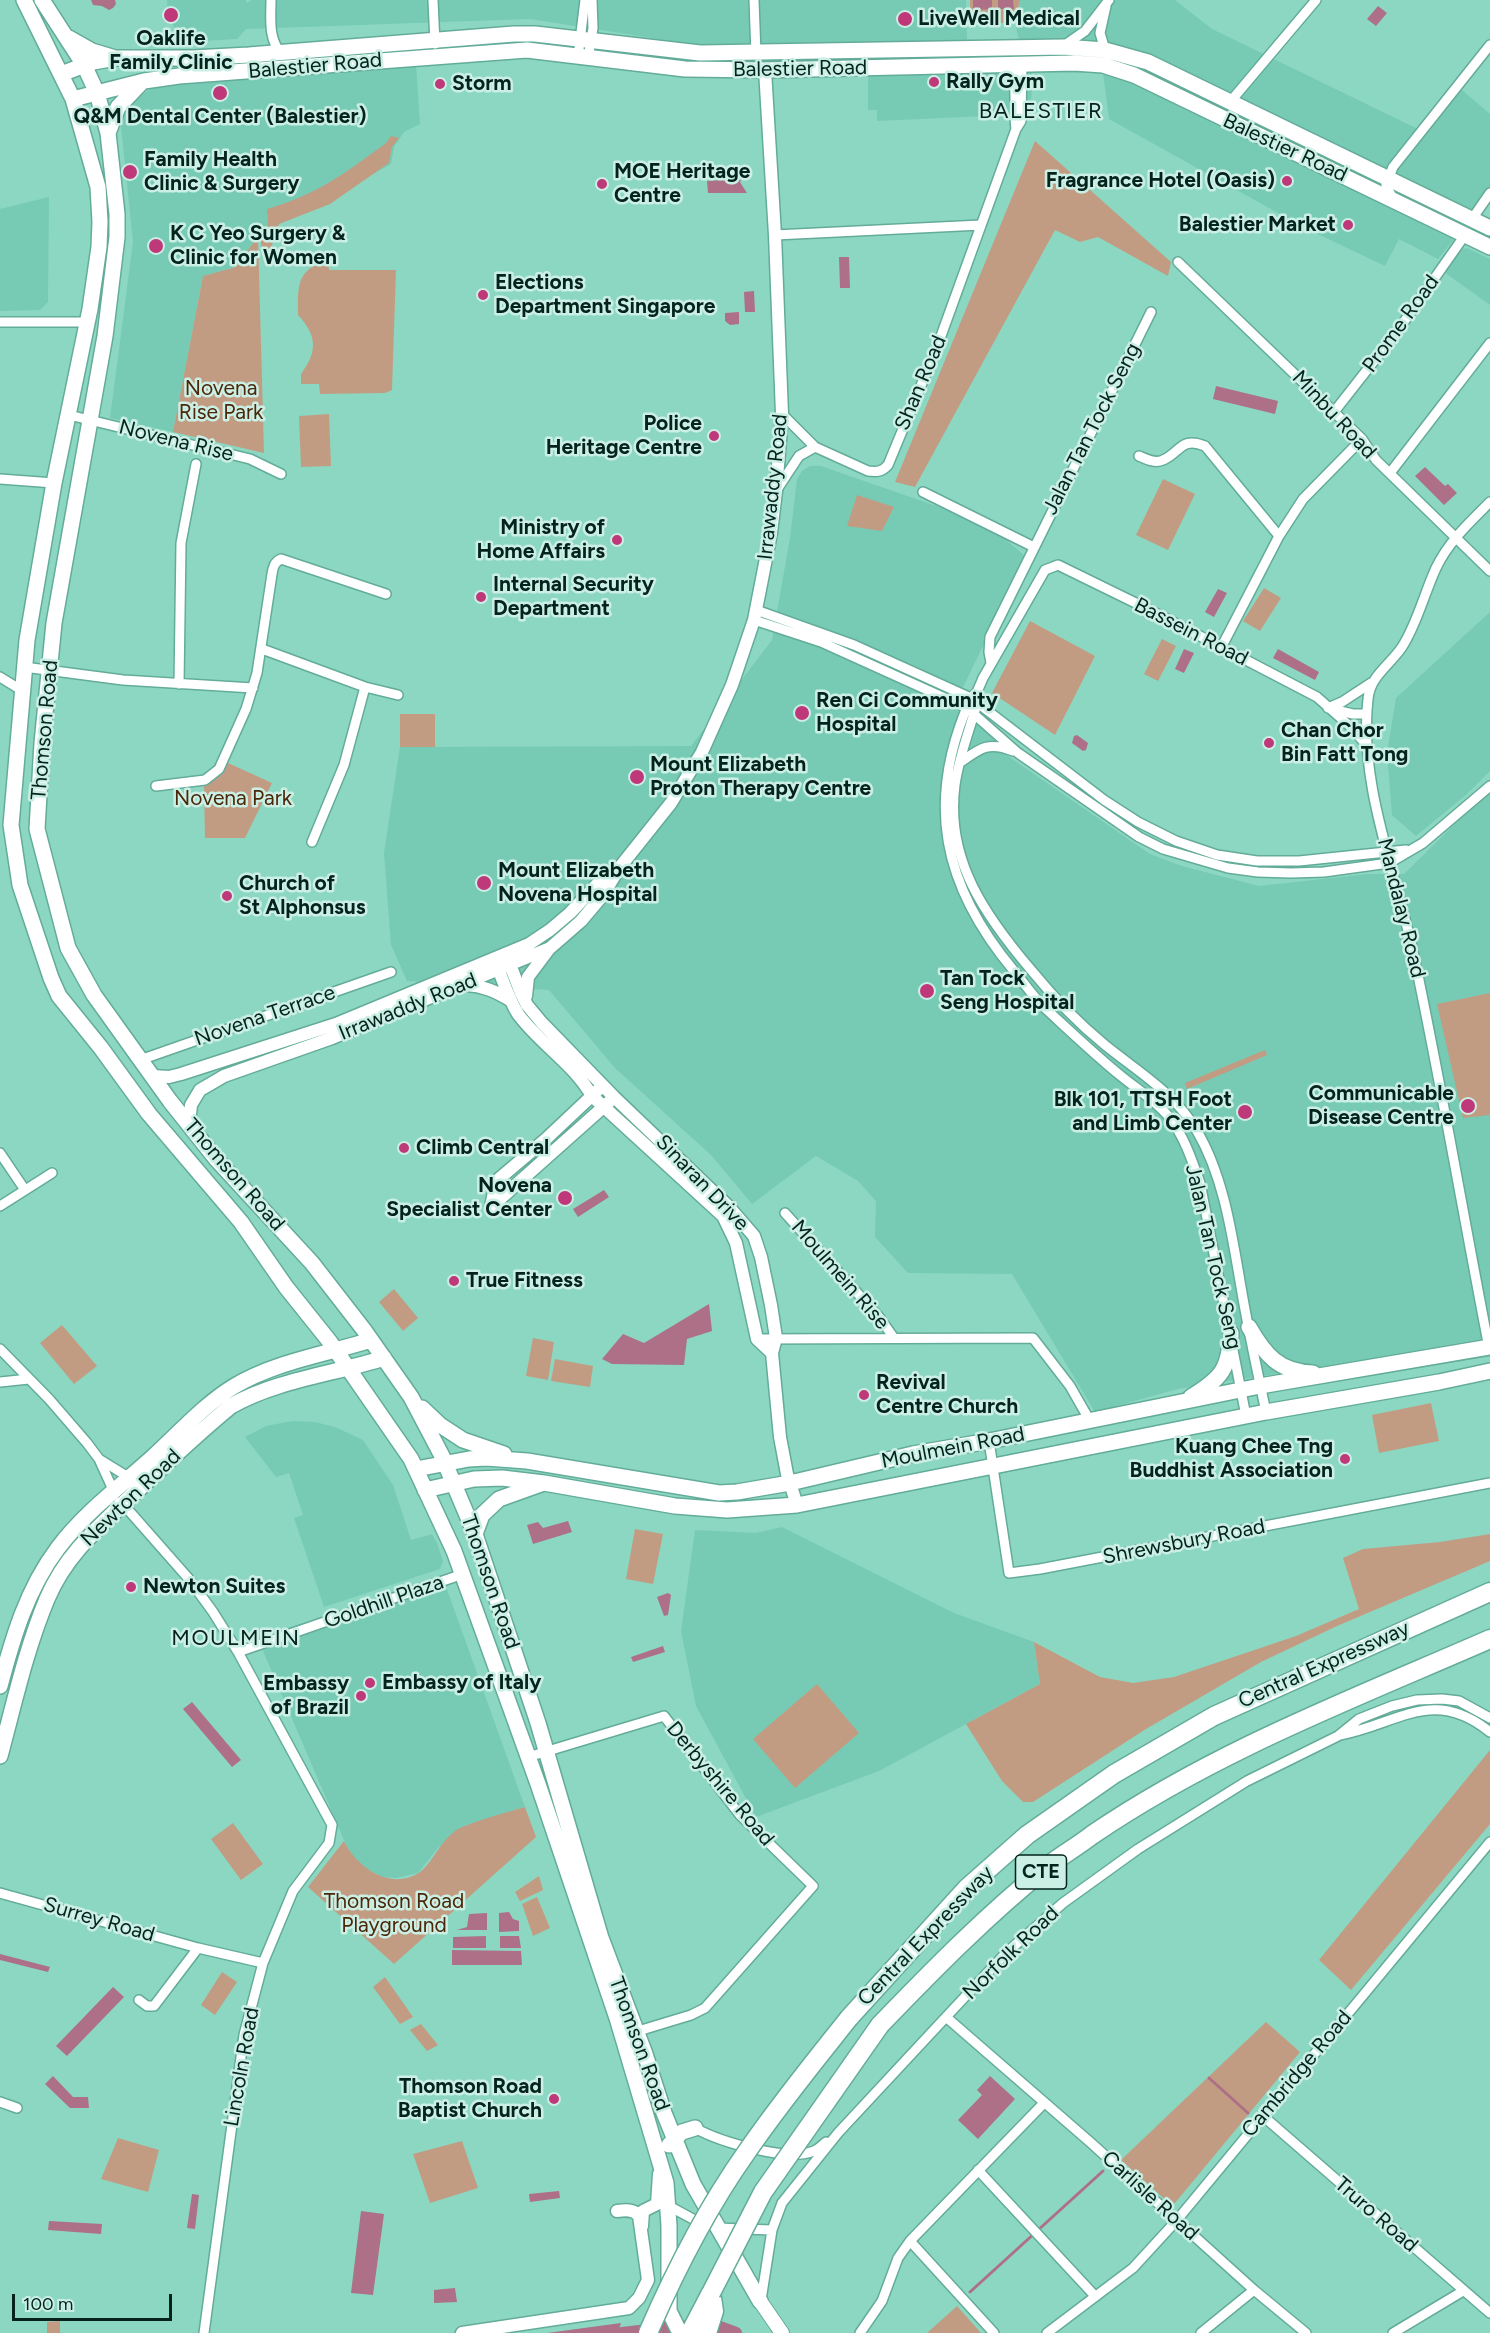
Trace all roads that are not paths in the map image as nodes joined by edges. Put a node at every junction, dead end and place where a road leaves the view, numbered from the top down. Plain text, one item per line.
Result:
1 (24, 0) edge
2 (42, 0) edge
3 (271, 0) edge
4 (434, 0) edge
5 (585, 0) edge
6 (592, 0) edge
7 (754, 0) edge
8 (1316, 0) edge
9 (1108, 2) edge
10 (60, 30) junction
11 (435, 39) junction
12 (586, 40) junction
13 (1490, 45) edge
14 (1010, 46) junction
15 (1063, 46) junction
16 (1105, 50) junction
17 (280, 53) junction
18 (756, 54) junction
19 (436, 56) junction
20 (583, 57) junction
21 (116, 58) junction
22 (1015, 63) junction
23 (84, 65) junction
24 (765, 70) junction
25 (61, 74) junction
26 (144, 81) junction
27 (98, 93) junction
28 (73, 99) junction
29 (1230, 102) junction
30 (1016, 129) junction
31 (108, 136) junction
32 (92, 165) junction
33 (1389, 177) junction
34 (1490, 193) edge
35 (1393, 199) junction
36 (1472, 219) junction
37 (981, 225) junction
38 (1490, 228) edge
39 (775, 235) junction
40 (1465, 235) junction
41 (1490, 246) edge
42 (1178, 262) dead end
43 (1151, 312) dead end
44 (0, 322) edge
45 (87, 322) junction
46 (1490, 342) edge
47 (1334, 412) junction
48 (782, 414) junction
49 (69, 415) junction
50 (92, 419) junction
51 (1362, 439) junction
52 (63, 440) junction
53 (86, 444) junction
54 (815, 447) junction
55 (1139, 456) dead end
56 (196, 465) dead end
57 (1390, 473) junction
58 (281, 474) dead end
59 (0, 479) edge
60 (54, 483) junction
61 (776, 491) junction
62 (923, 492) dead end
63 (1490, 502) edge
64 (1279, 536) junction
65 (1455, 537) junction
66 (1034, 547) junction
67 (1051, 567) joint
68 (1490, 571) edge
69 (386, 594) dead end
70 (755, 615) junction
71 (1221, 648) junction
72 (262, 649) junction
73 (991, 663) junction
74 (24, 667) junction
75 (49, 669) junction
76 (0, 677) edge
77 (1371, 683) junction
78 (179, 684) junction
79 (364, 687) junction
80 (253, 688) junction
81 (21, 690) junction
82 (398, 695) dead end
83 (976, 697) junction
84 (1328, 708) junction
85 (970, 710) junction
86 (1367, 714) junction
87 (1368, 747) junction
88 (1018, 753) junction
89 (961, 762) junction
90 (156, 786) dead end
91 (1490, 786) edge
92 (5, 825) edge
93 (312, 842) dead end
94 (1415, 849) junction
95 (1387, 853) junction
96 (1389, 863) junction
97 (620, 867) junction
98 (550, 948) junction
99 (503, 962) junction
100 (391, 972) dead end
101 (462, 984) junction
102 (510, 1000) junction
103 (527, 1005) junction
104 (140, 1060) junction
105 (152, 1076) junction
106 (603, 1085) junction
107 (592, 1096) junction
108 (614, 1097) junction
109 (604, 1107) junction
110 (189, 1123) junction
111 (0, 1153) edge
112 (52, 1173) dead end
113 (25, 1190) junction
114 (0, 1206) edge
115 (785, 1213) dead end
116 (1249, 1327) junction
117 (1231, 1334) junction
118 (776, 1338) junction
119 (894, 1338) junction
120 (757, 1339) junction
121 (371, 1340) junction
122 (1489, 1348) edge
123 (0, 1349) edge
124 (337, 1351) junction
125 (772, 1353) junction
126 (384, 1358) junction
127 (349, 1369) junction
128 (1490, 1371) edge
129 (1338, 1373) junction
130 (29, 1379) junction
131 (0, 1382) edge
132 (1260, 1386) junction
133 (1241, 1390) junction
134 (411, 1397) junction
135 (1184, 1401) junction
136 (1266, 1412) junction
137 (1246, 1416) junction
138 (1090, 1421) junction
139 (988, 1441) junction
140 (99, 1459) junction
141 (527, 1461) junction
142 (446, 1463) junction
143 (993, 1468) junction
144 (416, 1469) junction
145 (130, 1478) junction
146 (795, 1482) junction
147 (454, 1483) junction
148 (543, 1483) junction
149 (1490, 1483) edge
150 (425, 1490) junction
151 (116, 1498) junction
152 (797, 1505) junction
153 (476, 1534) junction
154 (463, 1574) junction
155 (1490, 1592) edge
156 (1490, 1639) edge
157 (238, 1652) junction
158 (0, 1686) edge
159 (1490, 1718) edge
160 (1490, 1732) edge
161 (1338, 1736) junction
162 (546, 1752) junction
163 (0, 1756) edge
164 (528, 1757) junction
165 (1490, 1842) edge
166 (0, 1893) edge
167 (198, 1948) junction
168 (263, 1963) junction
169 (139, 2000) dead end
170 (946, 2017) junction
171 (635, 2032) junction
172 (0, 2102) edge
173 (1044, 2103) junction
174 (17, 2108) dead end
175 (664, 2113) junction
176 (1263, 2116) junction
177 (694, 2128) junction
178 (838, 2133) junction
179 (674, 2138) junction
180 (658, 2158) junction
181 (978, 2170) junction
182 (668, 2205) junction
183 (617, 2211) dead end
184 (1177, 2220) junction
185 (642, 2227) junction
186 (772, 2230) junction
187 (910, 2241) junction
188 (1254, 2290) junction
189 (1463, 2291) junction
190 (711, 2293) junction
191 (1095, 2296) junction
192 (760, 2301) junction
193 (1490, 2313) edge
194 (204, 2333) edge
195 (462, 2333) edge
196 (648, 2333) edge
197 (680, 2333) edge
198 (690, 2333) edge
199 (707, 2333) edge
200 (782, 2333) edge
201 (860, 2333) edge
202 (994, 2333) edge
203 (1047, 2333) edge
204 (1201, 2333) edge
205 (1306, 2333) edge
206 (1393, 2333) edge

1 - 25 main road, Thomson Road
2 - 10 main road, Thomson Road
3 - 17 street
4 - 11 street
5 - 12 street
6 - 12 street
7 - 18 street, Balestier Road
8 - 29 street
9 - 15 street
9 - 16 street
10 - 21 main road
10 - 23 main road, Thomson Road
11 - 12 main road, Balestier Road
11 - 17 main road, Balestier Road
11 - 19 street
12 - 18 main road, Balestier Road
12 - 20 street
13 - 33 street
14 - 15 main road, Balestier Road
14 - 18 main road, Balestier Road
14 - 22 street, Shan Road
15 - 16 main road, Balestier Road
16 - 29 main road, Balestier Road
17 - 21 main road, Balestier Road
19 - 20 main road, Balestier Road
19 - 26 main road, Balestier Road
20 - 24 main road, Balestier Road
21 - 23 main road, Balestier Road
22 - 24 main road, Balestier Road
22 - 30 street, Shan Road
22 - 30 street, Shan Road
22 - 35 main road, Balestier Road
23 - 25 main road, Balestier Road
23 - 27 main road, Thomson Road
24 - 39 street, Irrawaddy Road
25 - 28 main road, Thomson Road
26 - 27 main road, Balestier Road
26 - 31 main road
27 - 28 main road, Balestier Road
27 - 31 main road, Thomson Road
28 - 32 main road, Thomson Road
29 - 33 main road, Balestier Road
30 - 37 street, Shan Road
31 - 32 main road
31 - 50 main road, Thomson Road
32 - 45 main road, Thomson Road
33 - 35 street
33 - 36 main road, Balestier Road
34 - 36 street
35 - 40 main road, Balestier Road
36 - 38 main road, Balestier Road
37 - 39 street
37 - 54 street, Shan Road
39 - 48 street, Irrawaddy Road
40 - 41 main road, Balestier Road
40 - 47 street, Prome Road
42 - 47 street, Minbu Road
43 - 66 street, Jalan Tan Tock Seng
44 - 45 street
45 - 49 main road, Thomson Road
46 - 57 street
47 - 51 street, Minbu Road
48 - 54 street, Shan Road
48 - 61 street, Irrawaddy Road
49 - 50 street, Novena Rise
49 - 52 main road, Thomson Road
50 - 53 main road, Thomson Road
50 - 58 street, Novena Rise
51 - 57 street, Minbu Road
51 - 64 street
52 - 53 main road
52 - 60 main road, Thomson Road
53 - 75 main road, Thomson Road
54 - 61 street
55 - 64 street
56 - 78 street
57 - 65 street, Minbu Road
59 - 60 street
60 - 74 main road, Thomson Road
61 - 70 street, Irrawaddy Road
62 - 66 street
63 - 65 street
64 - 71 street
65 - 68 street, Minbu Road
65 - 77 street
66 - 73 street, Jalan Tan Tock Seng
67 - 71 street, Bassein Road
67 - 73 street, Jalan Tan Tock Seng
69 - 72 street
70 - 83 street
70 - 85 street
70 - 97 street, Irrawaddy Road
71 - 84 street, Bassein Road
72 - 79 street
72 - 80 street
73 - 83 street, Jalan Tan Tock Seng
74 - 75 street
74 - 81 main road, Thomson Road
75 - 78 street
75 - 104 main road, Thomson Road
76 - 81 street
77 - 84 street
77 - 86 street, Mandalay Road
78 - 80 street
79 - 82 street
79 - 93 street
80 - 90 street
81 - 92 main road, Thomson Road
83 - 85 street, Jalan Tan Tock Seng
83 - 95 street
84 - 86 street, Bassein Road
84 - 87 street, Bassein Road
85 - 88 street
85 - 89 street, Jalan Tan Tock Seng
85 - 117 street, Jalan Tan Tock Seng
86 - 87 street, Mandalay Road
87 - 95 street, Mandalay Road
88 - 89 street
88 - 96 street
89 - 116 street, Jalan Tan Tock Seng
91 - 94 street
92 - 124 main road, Thomson Road
94 - 95 street
94 - 96 street
95 - 96 street, Mandalay Road
96 - 122 street, Mandalay Road
97 - 98 street, Irrawaddy Road
97 - 99 street, Irrawaddy Road
98 - 99 street, Irrawaddy Road
98 - 103 street
99 - 101 street, Irrawaddy Road
99 - 102 street, Sinaran Drive
99 - 103 street, Sinaran Drive
99 - 105 street, Irrawaddy Road
100 - 104 street, Novena Terrace
101 - 102 street
101 - 110 street, Irrawaddy Road
102 - 107 street, Sinaran Drive
103 - 106 street, Sinaran Drive
104 - 105 main road, Thomson Road
105 - 110 main road, Thomson Road
106 - 107 street
106 - 108 street, Sinaran Drive
107 - 109 street, Sinaran Drive
107 - 109 street
108 - 109 street
108 - 118 street, Sinaran Drive
109 - 120 street, Sinaran Drive
110 - 121 main road, Thomson Road
111 - 113 street
112 - 113 street
113 - 114 street
115 - 119 street, Moulmein Rise
116 - 129 main road
116 - 132 street, Jalan Tan Tock Seng
117 - 133 street, Jalan Tan Tock Seng
117 - 135 main road
118 - 119 street, Moulmein Rise
118 - 120 street, Moulmein Rise
118 - 125 street, Sinaran Drive
119 - 138 street, Moulmein Rise
120 - 125 street
121 - 124 main road
121 - 126 main road, Thomson Road
122 - 129 main road, Moulmein Road
123 - 130 street
124 - 127 main road, Thomson Road
124 - 145 main road, Newton Road
125 - 146 street, Sinaran Drive
126 - 127 main road, Newton Road
126 - 134 main road, Thomson Road
127 - 144 main road, Thomson Road
127 - 151 main road, Newton Road
128 - 136 main road, Moulmein Road
129 - 132 main road, Moulmein Road
130 - 131 street
130 - 140 street
132 - 133 main road, Moulmein Road
132 - 136 street, Jalan Tan Tock Seng
133 - 135 main road, Moulmein Road
133 - 137 street, Jalan Tan Tock Seng
134 - 141 main road
134 - 142 main road, Thomson Road
135 - 138 main road, Moulmein Road
136 - 137 main road, Moulmein Road
137 - 143 main road, Moulmein Road
138 - 139 main road, Moulmein Road
139 - 143 street, Shrewsbury Road
139 - 146 main road, Moulmein Road
140 - 145 street
140 - 151 street
141 - 142 main road, Moulmein Road
141 - 146 main road, Moulmein Road
142 - 144 main road, Moulmein Road
142 - 147 main road, Thomson Road
143 - 149 street, Shrewsbury Road
143 - 152 main road, Moulmein Road
144 - 150 main road, Thomson Road
145 - 151 main road, Newton Road
146 - 152 street, Sinaran Drive
147 - 148 main road, Moulmein Road
147 - 150 main road, Moulmein Road
147 - 153 main road, Thomson Road
148 - 152 main road, Moulmein Road
148 - 153 main road
150 - 154 main road, Thomson Road
151 - 157 street
151 - 158 main road, Newton Road
151 - 163 main road, Newton Road
153 - 162 main road, Thomson Road
154 - 157 street, Goldhill Plaza
154 - 164 main road, Thomson Road
155 - 196 highway, Central Expressway / CTE, bridge
156 - 190 highway, Central Expressway / CTE, bridge
157 - 168 street, Lincoln Road
159 - 161 street
160 - 161 street
161 - 170 street, Norfolk Road
162 - 164 street
162 - 171 main road, Thomson Road
162 - 171 street, Derbyshire Road
164 - 180 main road, Thomson Road
165 - 176 street, Cambridge Road
166 - 167 street, Surrey Road
167 - 168 street, Surrey Road
167 - 169 street
168 - 194 street, Lincoln Road
170 - 173 street, Carlisle Road
170 - 178 street, Norfolk Road
171 - 175 main road, Thomson Road
172 - 174 street
173 - 181 street
173 - 184 street, Carlisle Road
175 - 177 main road
175 - 179 main road, Thomson Road
176 - 184 street, Cambridge Road
176 - 189 street, Truro Road
177 - 178 street, Norfolk Road
177 - 179 main road
178 - 186 street, Norfolk Road
179 - 180 main road
179 - 192 main road, Thomson Road
180 - 182 main road, Thomson Road
180 - 185 street
181 - 187 street
181 - 191 street
182 - 186 street
182 - 197 main road, Thomson Road
183 - 185 street
184 - 188 street, Carlisle Road
184 - 191 street, Cambridge Road
185 - 195 street
186 - 192 street, Norfolk Road
187 - 201 street
187 - 202 street
188 - 204 street
188 - 205 street, Carlisle Road
189 - 193 street, Truro Road
189 - 206 street
190 - 198 highway, Central Expressway / CTE
190 - 199 highway
191 - 203 street, Cambridge Road
192 - 200 main road

